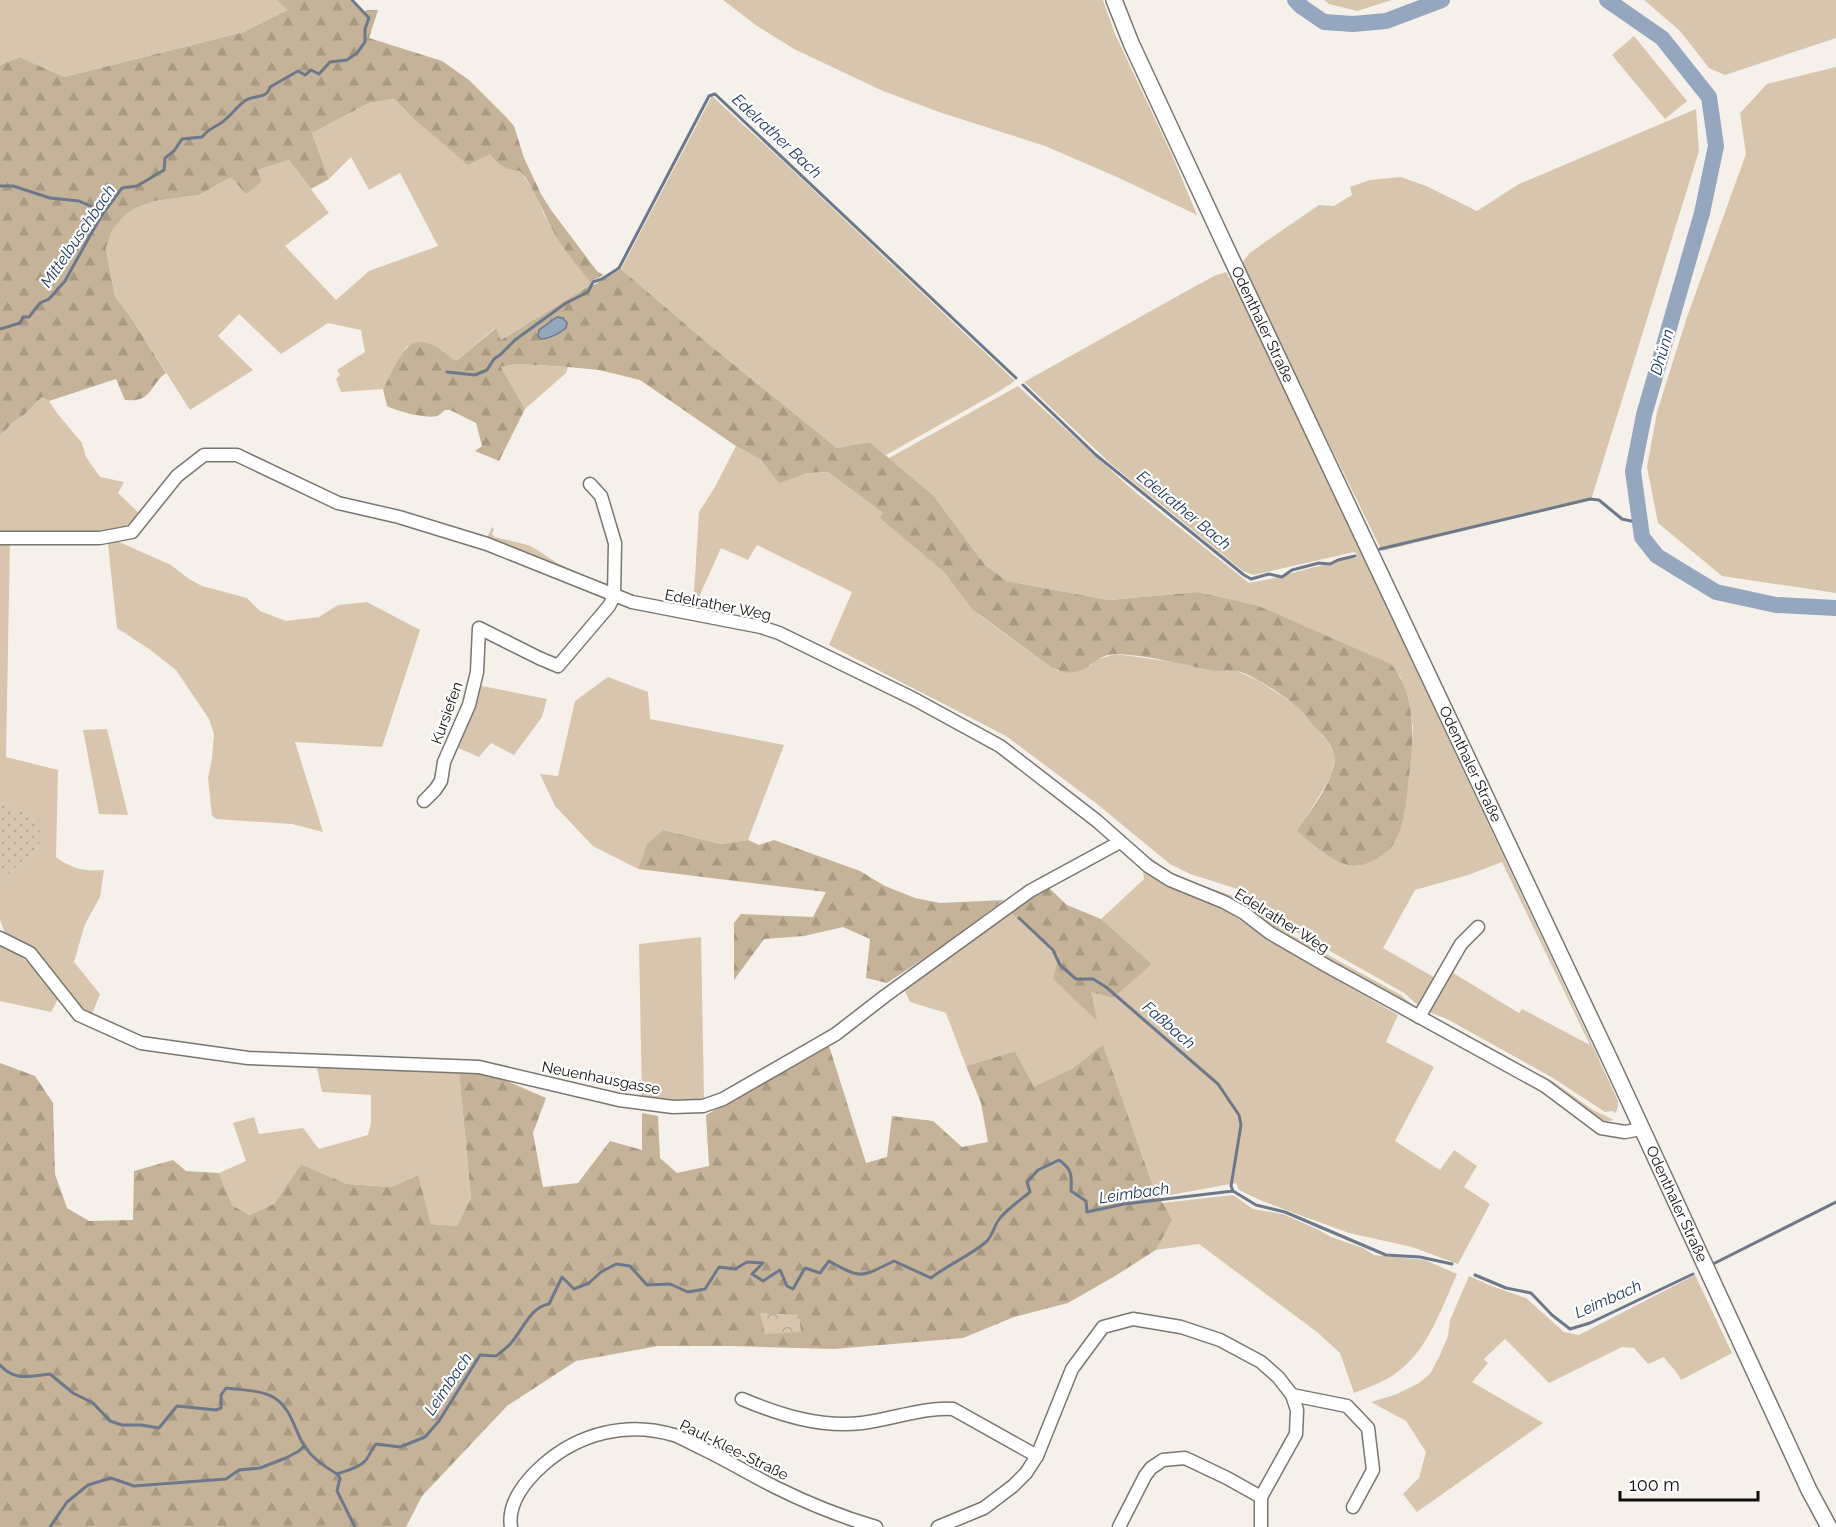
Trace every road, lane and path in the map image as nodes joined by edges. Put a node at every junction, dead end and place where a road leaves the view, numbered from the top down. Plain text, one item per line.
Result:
1 (1114, 0) edge
2 (590, 484) dead end
3 (0, 538) edge
4 (614, 596) junction
5 (424, 801) dead end
6 (1120, 842) junction
7 (1478, 927) dead end
8 (0, 938) edge
9 (1419, 1017) junction
10 (1641, 1129) junction
11 (1292, 1395) junction
12 (742, 1400) dead end
13 (1037, 1456) junction
14 (1261, 1497) junction
15 (1353, 1508) dead end
16 (507, 1526) edge
17 (876, 1527) edge
18 (938, 1527) edge
19 (1119, 1527) edge
20 (1261, 1527) edge
21 (1829, 1527) edge

1 - 10 main road, Odenthaler Straße
2 - 4 street
3 - 4 street, Edelrather Weg
4 - 5 street, Kursiefen
4 - 6 street, Edelrather Weg
6 - 8 street, Neuenhausgasse
6 - 9 street, Edelrather Weg
7 - 9 street
9 - 10 street, Edelrather Weg
10 - 21 main road, Odenthaler Straße
11 - 13 street
11 - 14 street
11 - 15 street
12 - 13 street
13 - 18 street
14 - 19 street
14 - 20 street
16 - 17 street, Paul-Klee-Straße

